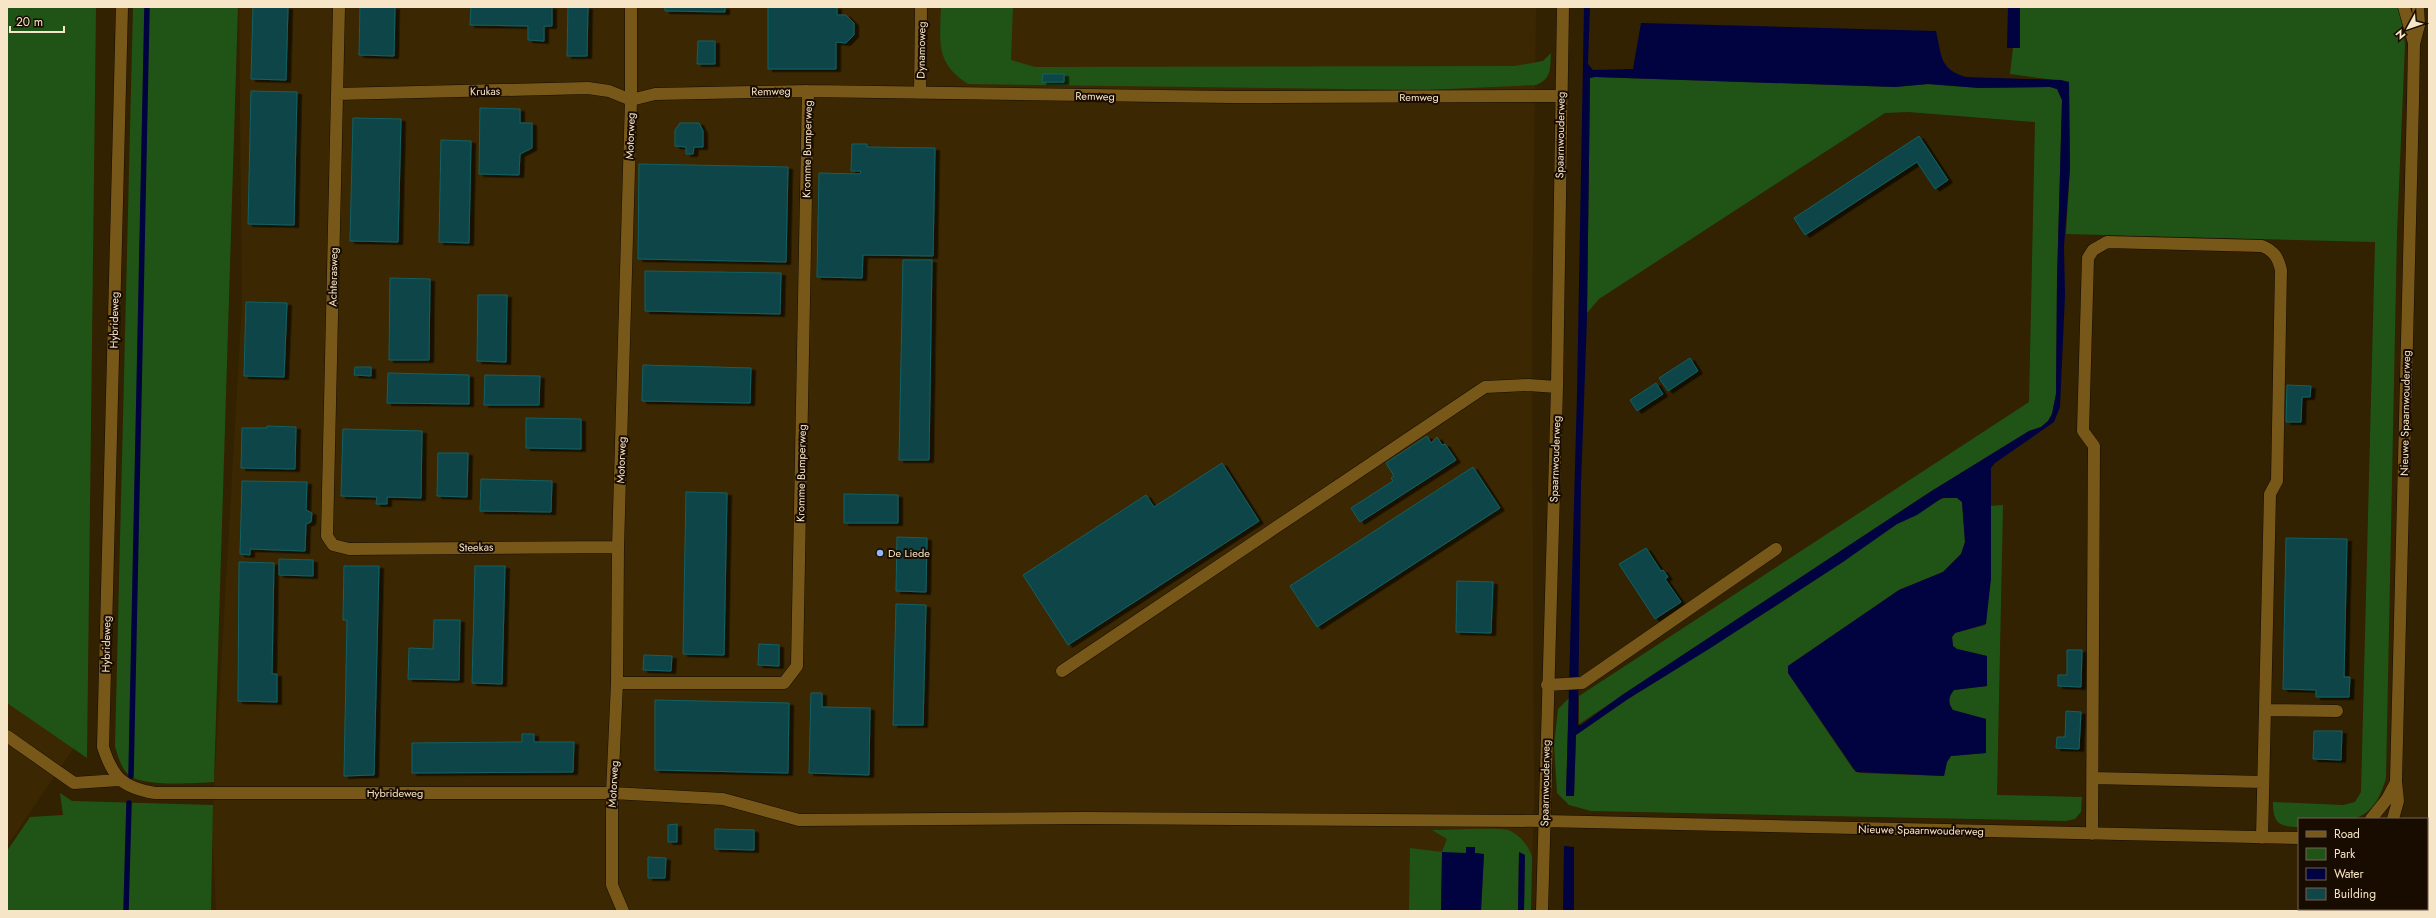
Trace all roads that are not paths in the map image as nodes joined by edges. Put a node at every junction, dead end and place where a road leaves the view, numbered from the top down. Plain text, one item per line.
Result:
1 (122, 7) edge
2 (339, 7) edge
3 (631, 7) edge
4 (921, 7) edge
5 (1563, 7) edge
6 (2404, 7) edge
7 (2418, 7) edge
8 (2414, 44) junction
9 (808, 91) junction
10 (337, 94) junction
11 (920, 94) junction
12 (1561, 96) junction
13 (631, 100) junction
14 (1557, 386) junction
15 (333, 545) joint
16 (618, 547) junction
17 (1776, 549) dead end
18 (1062, 671) dead end
19 (617, 683) junction
20 (1547, 685) junction
21 (2265, 710) junction
22 (2337, 711) dead end
23 (7, 736) edge
24 (2093, 778) junction
25 (119, 780) junction
26 (2396, 781) junction
27 (2263, 782) junction
28 (612, 793) junction
29 (2372, 818) edge
30 (2393, 818) edge
31 (1544, 821) junction
32 (2092, 834) junction
33 (2262, 838) junction
34 (2298, 838) edge
35 (623, 911) edge
36 (1542, 911) edge

1 - 25 street, Hybrideweg
2 - 10 street, Achterasweg
3 - 13 street, Motorweg
4 - 11 street, Dynamoweg
5 - 12 street, Spaarnwouderweg
6 - 8 street, Nieuwe Spaarnwouderweg
7 - 8 street, Nieuwe Spaarnwouderweg
8 - 26 street, Nieuwe Spaarnwouderweg
9 - 11 street, Remweg
9 - 13 street, Remweg
9 - 19 street, Kromme Bumperweg
10 - 13 street, Krukas
10 - 15 street, Achterasweg
11 - 12 street, Remweg
12 - 14 street, Spaarnwouderweg
13 - 16 street, Motorweg
14 - 18 street
14 - 20 street, Spaarnwouderweg
15 - 16 street, Steekas
16 - 19 street, Motorweg
17 - 20 street
19 - 28 street, Motorweg
20 - 31 street, Spaarnwouderweg
21 - 22 street
21 - 24 street
21 - 27 street
23 - 25 street
24 - 27 street
24 - 32 street
25 - 28 street, Hybrideweg
26 - 29 street, Nieuwe Spaarnwouderweg
26 - 30 street, Nieuwe Spaarnwouderweg
27 - 33 street
28 - 31 street, Hybrideweg
28 - 35 street, Motorweg
31 - 32 street, Nieuwe Spaarnwouderweg
31 - 36 street, Spaarnwouderweg
32 - 33 street, Nieuwe Spaarnwouderweg
33 - 34 street, Nieuwe Spaarnwouderweg

